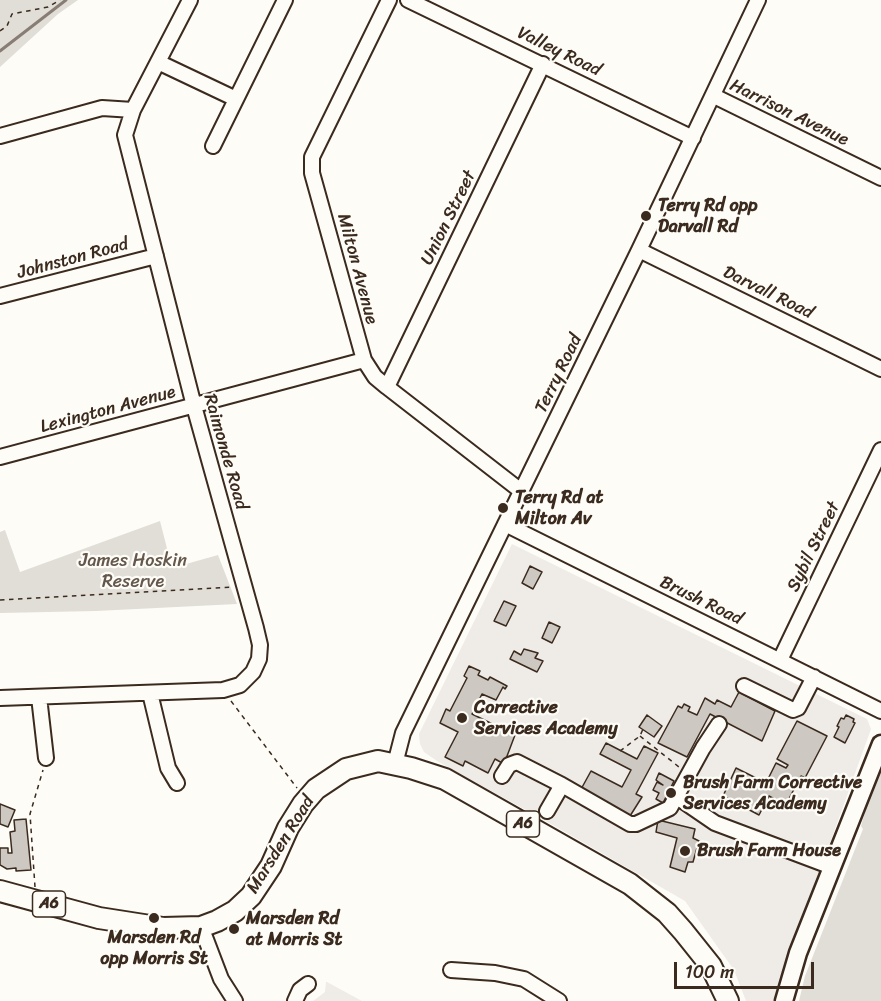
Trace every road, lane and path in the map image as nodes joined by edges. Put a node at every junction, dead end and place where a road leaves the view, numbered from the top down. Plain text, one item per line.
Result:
1 (60, 0) edge
2 (190, 0) edge
3 (285, 0) edge
4 (389, 0) edge
5 (408, 0) edge
6 (756, 1) edge
7 (0, 31) edge
8 (158, 62) junction
9 (543, 64) junction
10 (714, 96) junction
11 (236, 99) junction
12 (133, 110) junction
13 (0, 136) edge
14 (693, 138) junction
15 (213, 146) dead end
16 (881, 178) edge
17 (639, 250) junction
18 (156, 256) junction
19 (0, 296) edge
20 (364, 360) junction
21 (881, 369) edge
22 (387, 387) junction
23 (194, 406) junction
24 (881, 450) edge
25 (0, 457) edge
26 (521, 491) junction
27 (505, 524) junction
28 (244, 586) junction
29 (0, 600) edge
30 (780, 660) junction
31 (814, 677) junction
32 (744, 686) dead end
33 (223, 690) junction
34 (150, 693) junction
35 (39, 697) junction
36 (0, 698) edge
37 (881, 711) edge
38 (719, 724) dead end
39 (643, 729) dead end
40 (640, 736) junction
41 (881, 744) edge
42 (620, 751) dead end
43 (46, 758) joint
44 (394, 764) junction
45 (688, 775) junction
46 (502, 776) dead end
47 (177, 783) dead end
48 (562, 785) junction
49 (301, 792) dead end
50 (677, 797) junction
51 (547, 811) dead end
52 (832, 867) junction
53 (35, 888) dead end
54 (0, 891) edge
55 (98, 918) junction
56 (205, 937) junction
57 (450, 970) dead end
58 (308, 984) dead end
59 (235, 1001) edge
60 (295, 1001) edge
61 (559, 1001) edge
62 (728, 1001) edge
63 (784, 1001) edge

1 - 7 path
2 - 8 street, Raimonde Road
3 - 11 street
4 - 20 street, Milton Avenue
5 - 9 street, Valley Road
6 - 10 street, Terry Road
8 - 11 street
8 - 12 street, Raimonde Road
9 - 14 street, Valley Road
9 - 22 street, Union Street
10 - 14 street, Terry Road
10 - 16 street, Harrison Avenue
11 - 15 street
12 - 13 street
12 - 18 street, Raimonde Road
14 - 17 street, Terry Road
17 - 21 street, Darvall Road
17 - 26 street, Terry Road
18 - 19 street, Johnston Road
18 - 23 street, Raimonde Road
20 - 22 street, Milton Avenue
20 - 23 street, Lexington Avenue
22 - 26 street, Milton Avenue
23 - 25 street, Lexington Avenue
23 - 28 street, Raimonde Road
24 - 30 street, Sybil Street
26 - 27 street, Terry Road
27 - 30 street, Brush Road
27 - 44 street, Terry Road
28 - 29 path
28 - 33 street, Raimonde Road
30 - 31 street, Brush Road
31 - 32 street
31 - 37 street, Brush Road
33 - 34 street, Raimonde Road
33 - 49 path
34 - 35 street, Raimonde Road
34 - 47 street
35 - 36 street, Raimonde Road
35 - 43 street
38 - 45 street
39 - 40 path
40 - 42 path
40 - 45 path
41 - 52 main road
43 - 53 path
44 - 55 highway, Marsden Road / A6
44 - 56 highway, Marsden Road
44 - 62 highway, Marsden Road / A6
45 - 50 street
46 - 48 street
48 - 50 street
48 - 51 street
50 - 52 street
52 - 63 main road
54 - 55 highway, Marsden Road / A6
55 - 56 highway, Marsden Road
56 - 59 street
57 - 61 street
58 - 60 street

